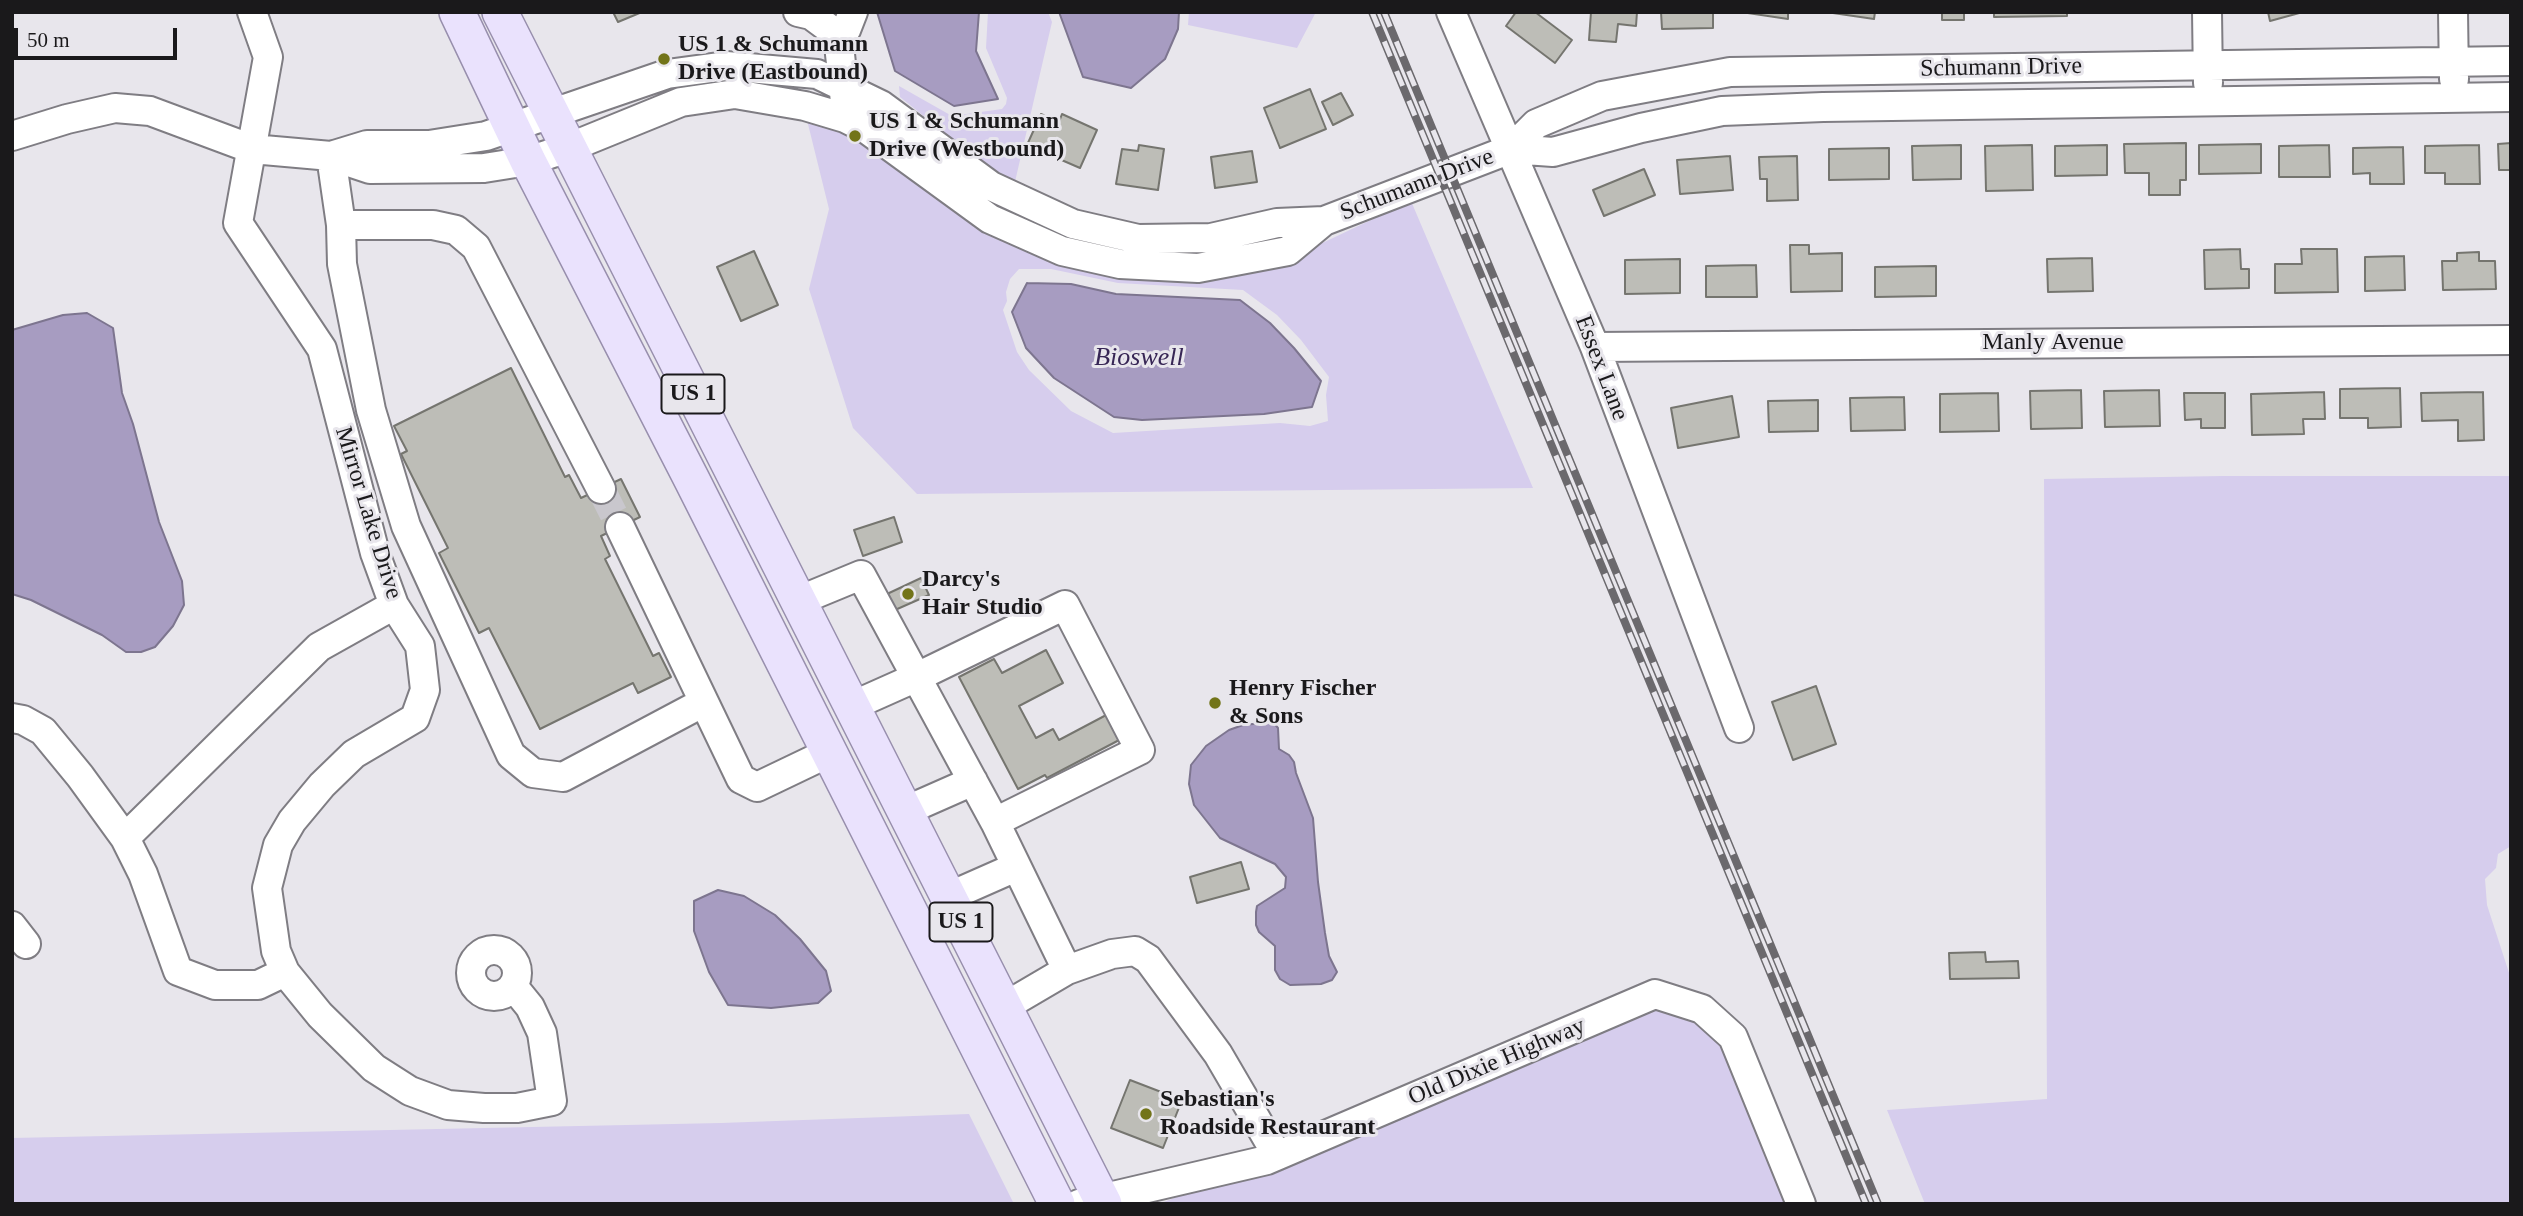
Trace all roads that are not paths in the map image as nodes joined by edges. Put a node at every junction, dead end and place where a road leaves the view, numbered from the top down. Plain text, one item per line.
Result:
1 (457, 12) edge
2 (500, 12) edge
3 (853, 12) edge
4 (1451, 12) edge
5 (2207, 12) edge
6 (2453, 12) edge
7 (251, 13) edge
8 (807, 13) edge
9 (838, 36) junction
10 (2511, 61) edge
11 (2454, 63) junction
12 (2207, 64) junction
13 (1964, 68) junction
14 (1730, 72) junction
15 (844, 85) junction
16 (2511, 97) edge
17 (2454, 98) junction
18 (2208, 102) junction
19 (1967, 105) junction
20 (1732, 111) junction
21 (550, 113) junction
22 (845, 118) junction
23 (513, 128) junction
24 (12, 136) edge
25 (568, 148) junction
26 (252, 149) junction
27 (1511, 149) junction
28 (331, 156) junction
29 (528, 162) junction
30 (1324, 221) junction
31 (341, 225) junction
32 (2511, 340) edge
33 (1595, 347) junction
34 (601, 489) tunnel mouth
35 (620, 527) tunnel mouth
36 (798, 601) junction
37 (394, 605) junction
38 (917, 677) junction
39 (704, 702) junction
40 (852, 706) junction
41 (12, 718) edge
42 (1739, 729) dead end
43 (828, 753) junction
44 (973, 781) junction
45 (905, 811) junction
46 (995, 822) junction
47 (125, 838) junction
48 (1016, 867) junction
49 (948, 897) junction
50 (1067, 970) junction
51 (285, 972) junction
52 (513, 986) dead end
53 (1004, 1007) junction
54 (1278, 1156) junction
55 (1095, 1202) edge
56 (1057, 1204) edge
57 (1801, 1204) edge

1 - 23 main road, US 1
2 - 21 main road, US 1
3 - 9 street
4 - 27 street, Essex Lane
5 - 12 street
6 - 11 street
7 - 26 street, Mirror Lake Drive
8 - 9 street
9 - 15 street
10 - 11 street, Schumann Drive
11 - 12 street, Schumann Drive
11 - 17 street
12 - 13 street, Schumann Drive
12 - 18 street
13 - 14 street, Schumann Drive
13 - 19 street
14 - 20 street
14 - 27 street, Schumann Drive
15 - 21 street, Schumann Drive
15 - 22 street
15 - 30 street, Schumann Drive
16 - 17 street, Schumann Drive
17 - 18 street, Schumann Drive
18 - 19 street, Schumann Drive
19 - 20 street, Schumann Drive
20 - 27 street, Schumann Drive
21 - 23 street, Schumann Drive
21 - 25 main road, US 1
22 - 25 street, Schumann Drive
22 - 30 street, Schumann Drive
23 - 28 street, Schumann Drive
23 - 29 main road, US 1
24 - 26 street
25 - 29 street, Schumann Drive
25 - 36 main road, US 1
26 - 28 street
26 - 37 street, Mirror Lake Drive
27 - 30 street, Schumann Drive
27 - 33 street, Essex Lane
28 - 29 street, Schumann Drive
28 - 31 street
29 - 43 main road, US 1
31 - 34 street
31 - 39 street
32 - 33 street, Manly Avenue
33 - 42 street, Essex Lane
35 - 39 street
36 - 38 street
36 - 40 main road, US 1
37 - 47 street
37 - 51 street, Mirror Lake Drive
38 - 40 street
38 - 44 street
38 - 46 street
39 - 43 street
40 - 45 main road, US 1
41 - 47 street
43 - 56 main road, US 1
44 - 45 street
44 - 46 street
45 - 49 main road, US 1
46 - 48 street
47 - 51 street
48 - 49 street
48 - 50 street
49 - 53 main road, US 1
50 - 53 street
50 - 54 street
51 - 52 street, Mirror Lake Drive
53 - 55 main road, US 1
54 - 55 street, Old Dixie Highway
54 - 57 street, Old Dixie Highway

